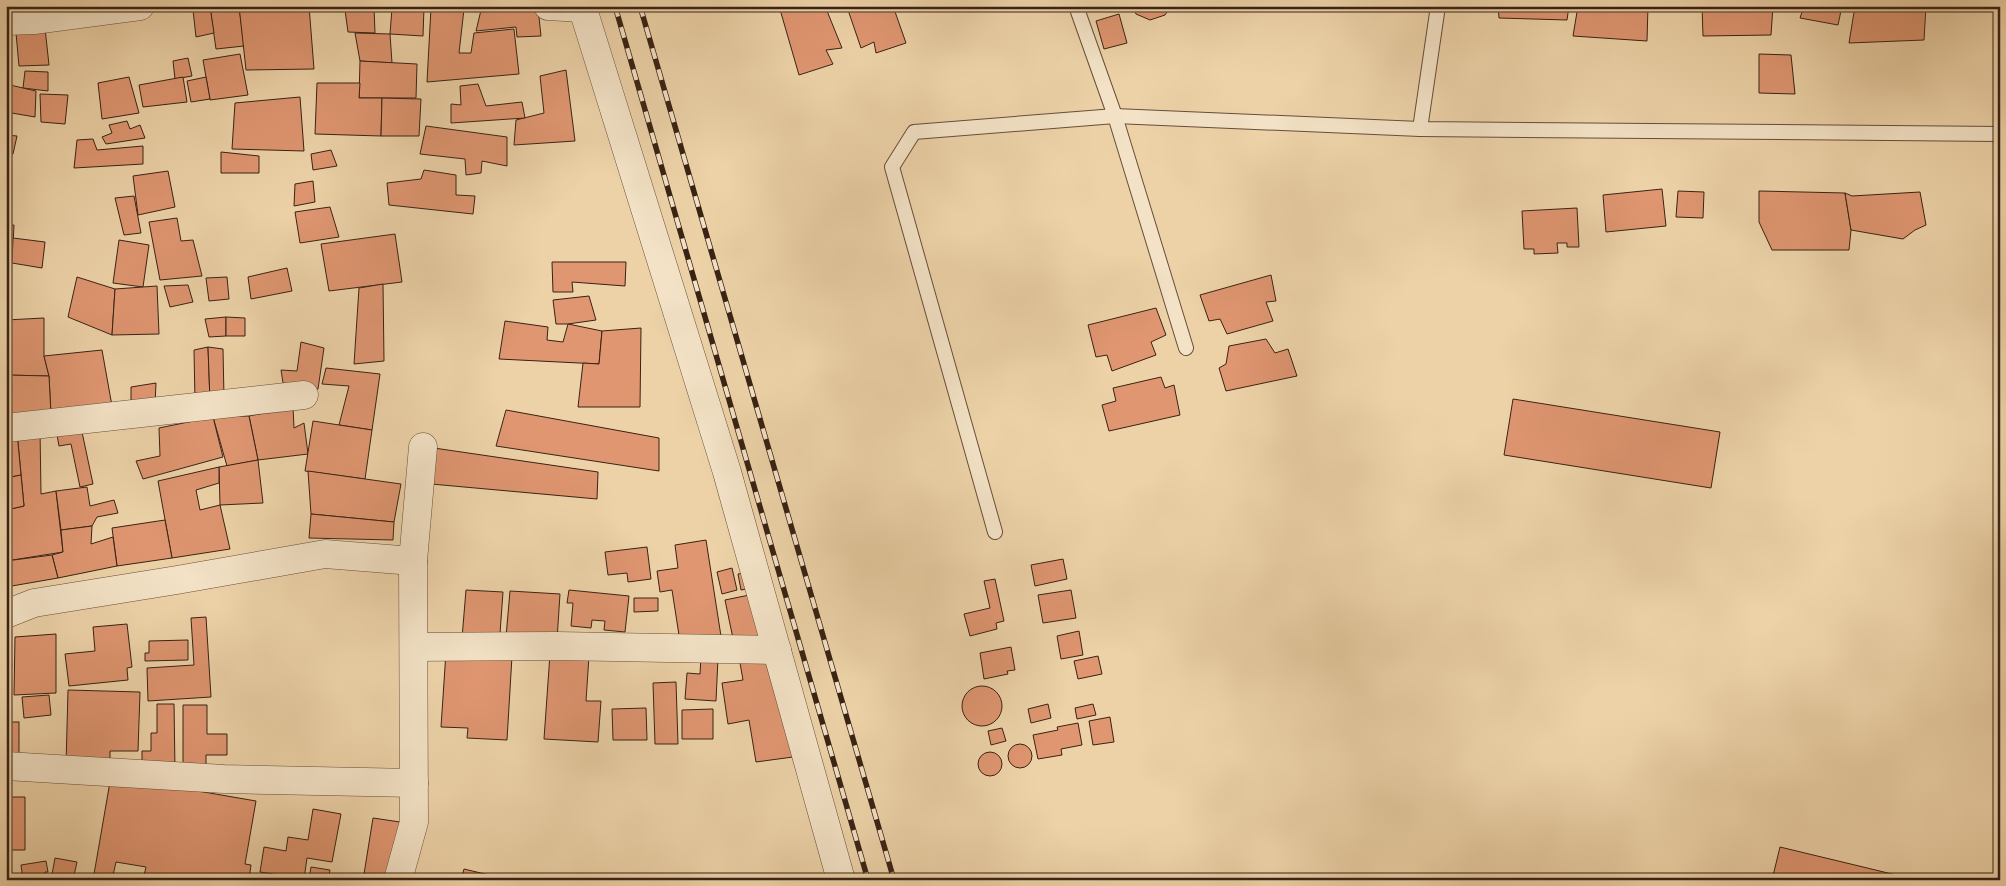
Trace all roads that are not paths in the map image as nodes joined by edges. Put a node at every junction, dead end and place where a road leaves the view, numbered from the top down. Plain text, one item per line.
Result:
1 (140, 6) edge
2 (548, 6) edge
3 (1076, 6) edge
4 (1438, 6) edge
5 (582, 7) edge
6 (6, 22) edge
7 (1114, 116) junction
8 (1420, 129) junction
9 (2000, 134) edge
10 (1186, 348) dead end
11 (304, 395) dead end
12 (6, 428) edge
13 (423, 447) dead end
14 (995, 532) dead end
15 (413, 561) junction
16 (6, 614) edge
17 (414, 647) junction
18 (778, 650) junction
19 (6, 766) edge
20 (414, 783) junction
21 (398, 880) edge
22 (841, 880) edge

1 - 6 street
2 - 5 street
3 - 7 lane
4 - 8 lane
5 - 18 street
7 - 8 lane
7 - 10 lane
7 - 14 lane
8 - 9 lane
11 - 12 street
13 - 15 street
15 - 16 street
15 - 17 street
17 - 18 street
17 - 20 street
18 - 22 street
19 - 20 street
20 - 21 street

